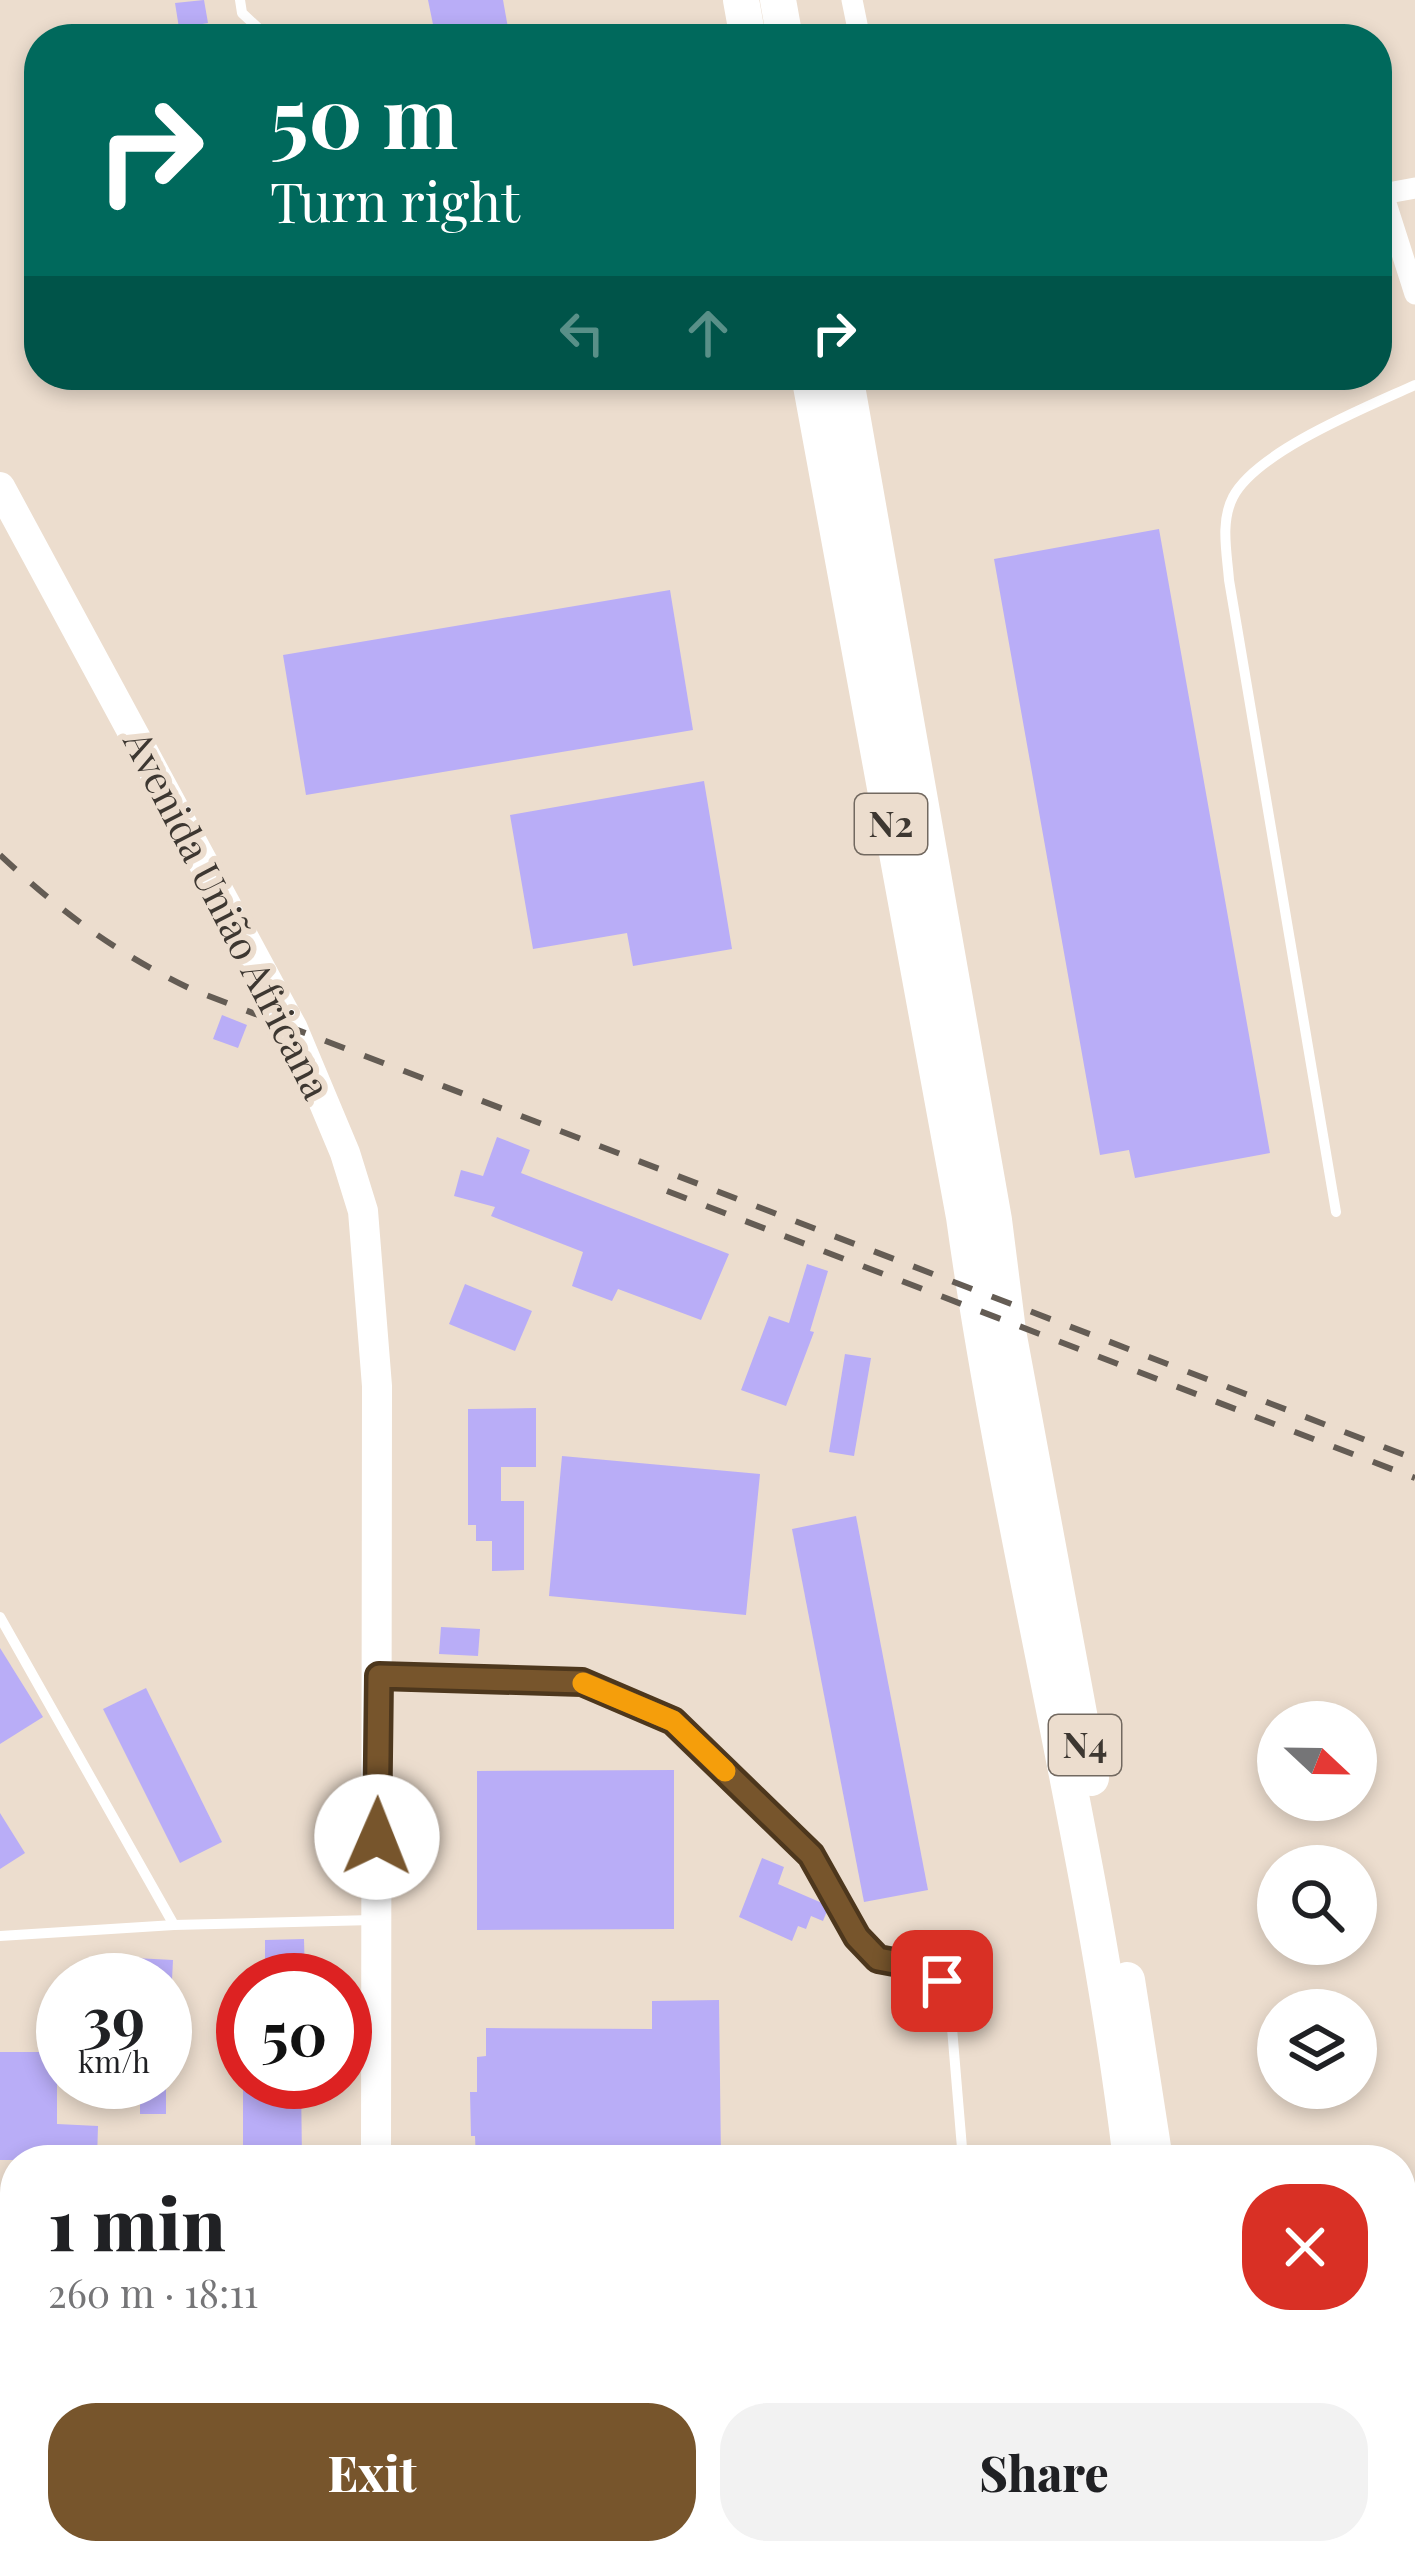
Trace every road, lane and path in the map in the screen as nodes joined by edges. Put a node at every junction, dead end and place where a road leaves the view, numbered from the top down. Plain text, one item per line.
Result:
1 (1392, 229) edge
2 (1415, 294) edge
3 (1415, 385) edge
4 (811, 390) edge
5 (848, 390) edge
6 (0, 487) edge
7 (1336, 1212) dead end
8 (994, 1220) joint
9 (987, 1274) junction
10 (994, 1335) junction
11 (0, 1617) edge
12 (379, 1676) junction
13 (376, 1920) junction
14 (174, 1925) junction
15 (0, 1936) edge
16 (376, 2145) edge
17 (962, 2145) edge
18 (1129, 2145) edge
19 (1153, 2145) edge

1 - 2 street
3 - 7 lane
4 - 9 highway, N2
5 - 8 highway, N2
6 - 12 main road, Avenida União Africana
8 - 9 highway, N4
9 - 10 highway, N4
10 - 18 highway, N4
10 - 19 highway, N4
11 - 14 lane
12 - 13 main road, Avenida União Africana
12 - 17 lane
13 - 14 lane
13 - 16 main road, Avenida União Africana
14 - 15 lane

